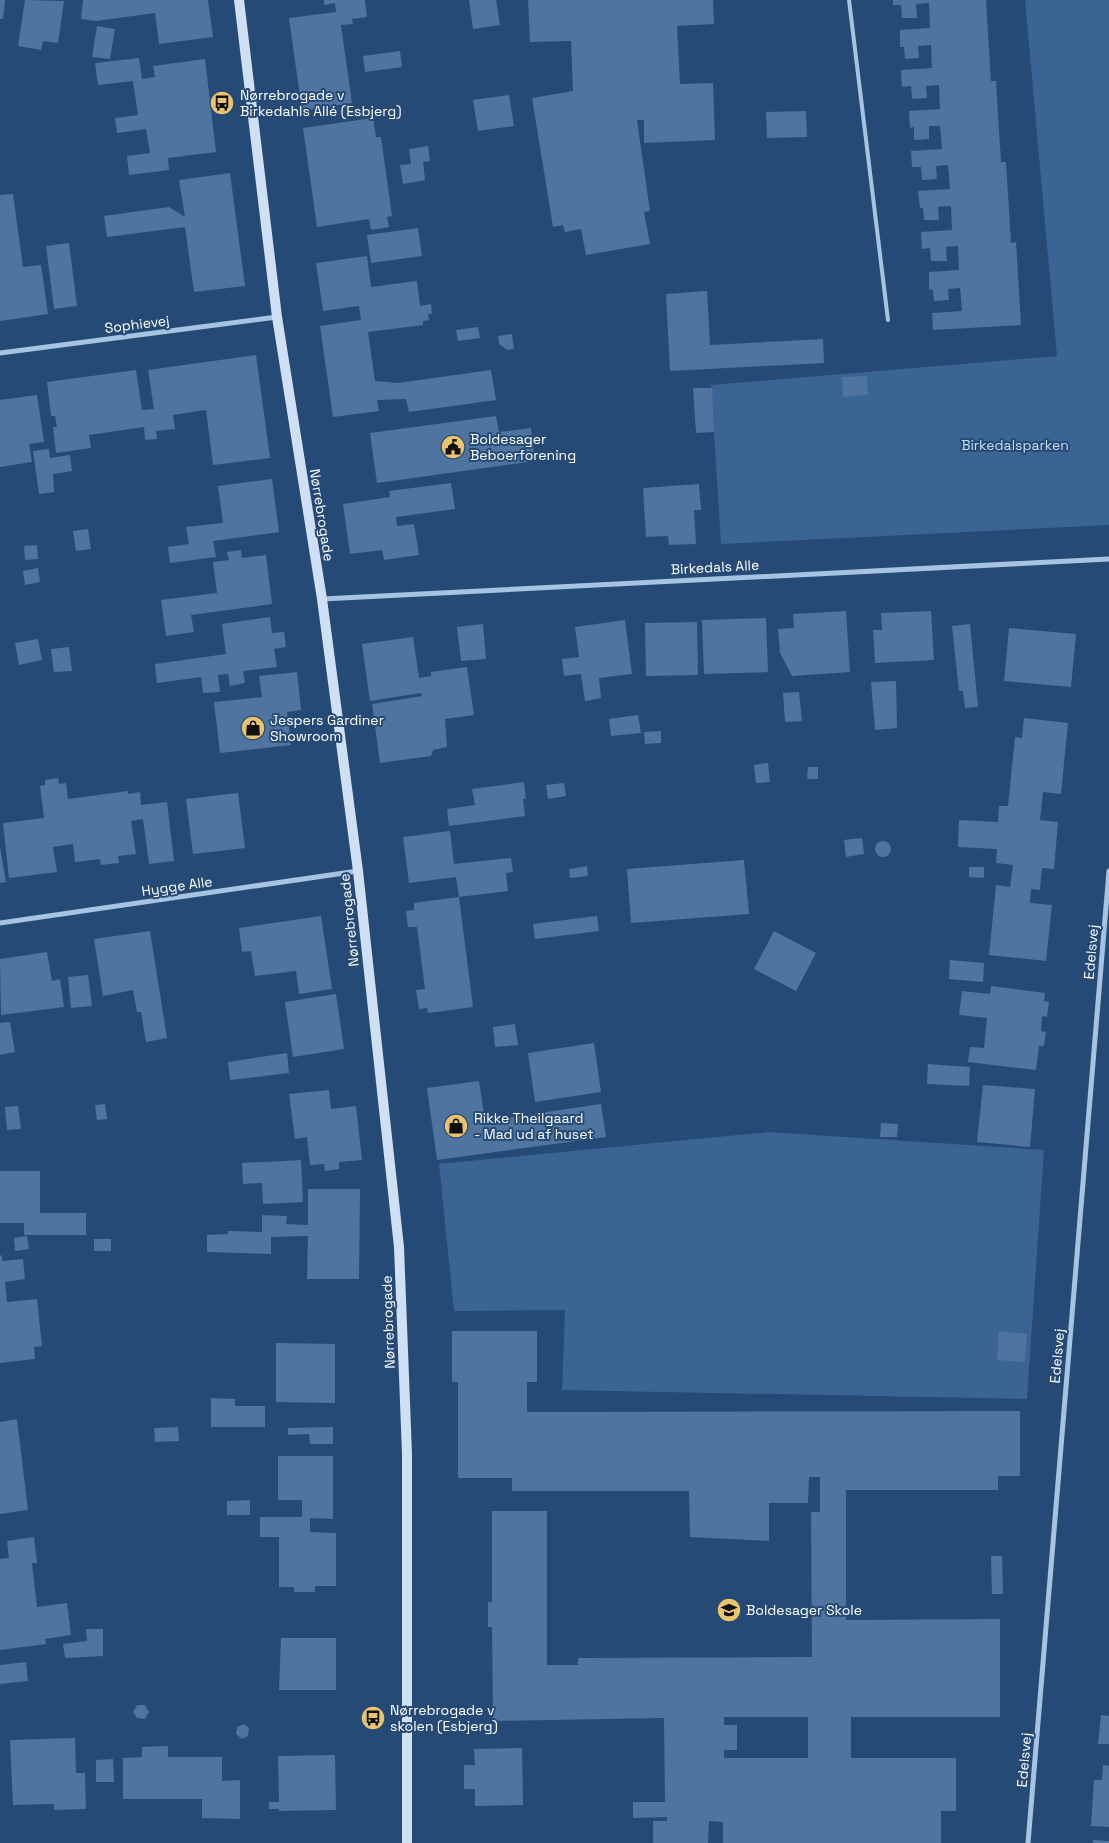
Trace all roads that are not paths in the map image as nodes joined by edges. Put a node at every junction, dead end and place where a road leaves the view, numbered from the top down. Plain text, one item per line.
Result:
1 (239, 0) edge
2 (850, 0) edge
3 (277, 317) junction
4 (888, 320) dead end
5 (0, 353) edge
6 (1109, 559) edge
7 (322, 599) junction
8 (358, 871) junction
9 (1109, 871) edge
10 (0, 923) edge
11 (407, 1843) edge
12 (1028, 1843) edge

1 - 3 street, Nørrebrogade
2 - 4 lane
3 - 5 street, Sophievej
3 - 7 street, Nørrebrogade
6 - 7 street, Birkedals Alle
7 - 8 street, Nørrebrogade
8 - 10 street, Hygge Alle
8 - 11 street, Nørrebrogade
9 - 12 street, Edelsvej

